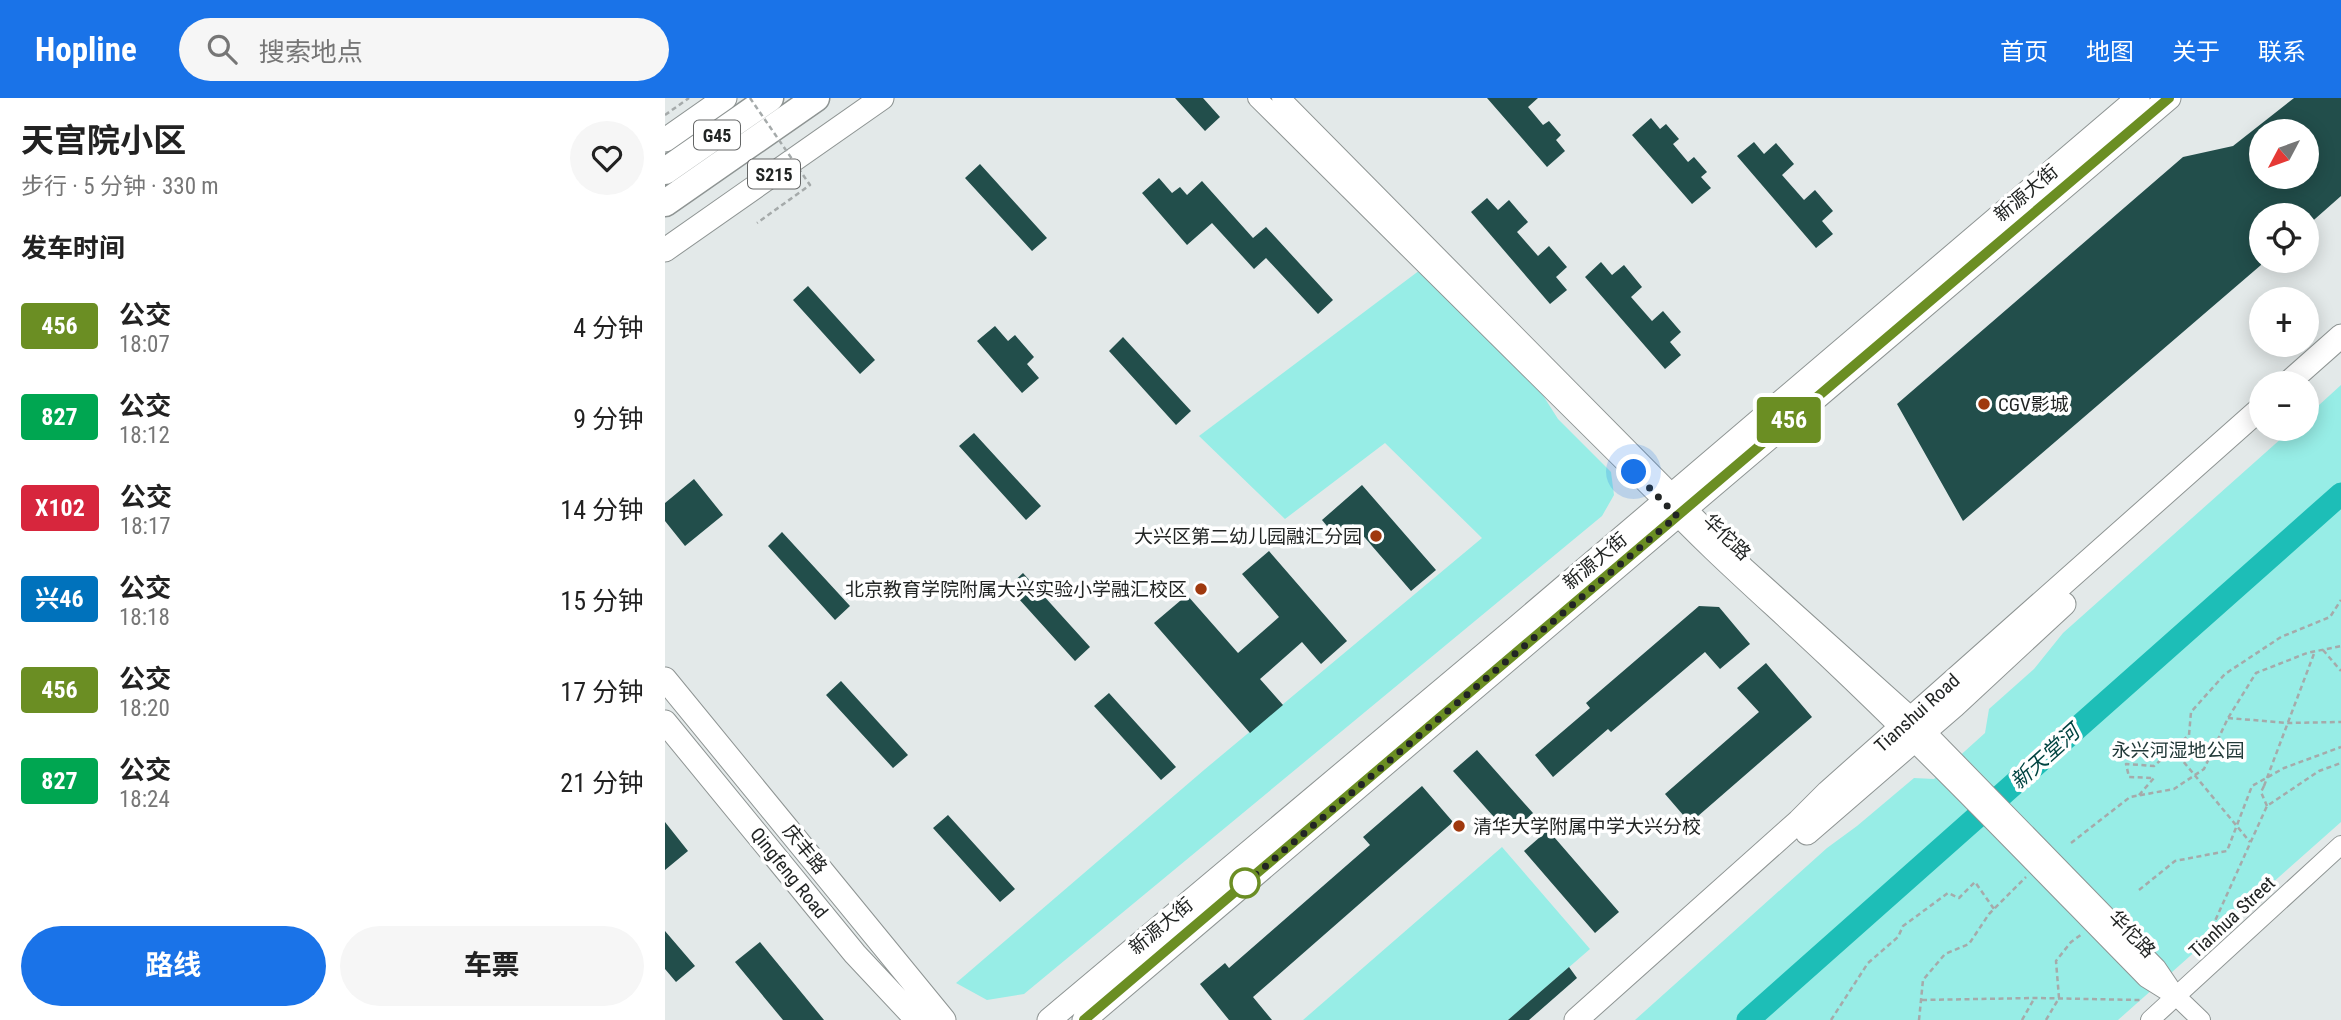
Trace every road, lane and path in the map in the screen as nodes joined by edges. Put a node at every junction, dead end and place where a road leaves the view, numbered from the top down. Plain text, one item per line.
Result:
1 (689, 98) edge
2 (725, 98) edge
3 (750, 98) edge
4 (770, 98) edge
5 (816, 98) edge
6 (882, 98) edge
7 (1257, 98) edge
8 (1281, 98) edge
9 (2138, 98) edge
10 (2169, 98) edge
11 (665, 116) edge
12 (665, 140) edge
13 (665, 171) edge
14 (665, 202) edge
15 (757, 223) dead end
16 (665, 250) edge
17 (2341, 336) edge
18 (2341, 357) edge
19 (2302, 371) edge
20 (2319, 377) edge
21 (2249, 419) edge
22 (2249, 438) edge
23 (1675, 505) junction
24 (2341, 600) edge
25 (2341, 646) edge
26 (2322, 650) junction
27 (2315, 651) junction
28 (2341, 671) edge
29 (665, 679) edge
30 (2228, 718) junction
31 (665, 722) edge
32 (2341, 722) edge
33 (2288, 723) junction
34 (1912, 730) junction
35 (2341, 747) edge
36 (2172, 750) junction
37 (2341, 763) edge
38 (2194, 775) junction
39 (2139, 795) junction
40 (2267, 806) junction
41 (2237, 826) junction
42 (2250, 842) junction
43 (2071, 843) dead end
44 (2341, 845) edge
45 (2027, 876) dead end
46 (2139, 890) dead end
47 (1994, 909) junction
48 (2086, 931) dead end
49 (2205, 943) dead end
50 (2176, 996) junction
51 (2035, 998) junction
52 (2059, 998) junction
53 (1922, 1000) junction
54 (2141, 1000) dead end
55 (916, 1020) edge
56 (944, 1020) edge
57 (1049, 1020) edge
58 (1084, 1020) edge
59 (1576, 1020) edge
60 (1599, 1020) edge
61 (1831, 1020) edge
62 (1919, 1020) edge
63 (2022, 1020) edge
64 (2046, 1020) edge
65 (2150, 1020) edge
66 (2201, 1020) edge

1 - 11 path
2 - 12 main road
3 - 15 path, bridge
4 - 13 highway, G45
5 - 14 highway, G45
6 - 16 main road, S215
7 - 23 street, 华佗路
8 - 23 street, 华佗路
9 - 23 main road, 新源大街
10 - 23 main road, 新源大街
17 - 19 main road
18 - 20 main road
21 - 34 main road, Tianshui Road
22 - 34 main road, Tianshui Road
23 - 34 street, 华佗路
23 - 57 main road, 新源大街
23 - 58 main road, 新源大街
24 - 36 path
25 - 26 path
26 - 27 path
26 - 28 path
27 - 30 path
27 - 33 path
29 - 56 main road, 庆丰路
30 - 33 path
30 - 38 path
31 - 55 main road, Qingfeng Road
32 - 33 path
33 - 40 path, bridge
34 - 50 street, 华佗路
34 - 59 main road, Tianshui Road
34 - 60 main road, Tianshui Road
35 - 41 path
36 - 38 path
36 - 39 path
37 - 40 path
38 - 39 path
38 - 41 path
39 - 43 path
40 - 42 path
41 - 42 path
41 - 46 path
42 - 49 path
44 - 50 street, Tianhua Street
45 - 47 path
47 - 53 path
47 - 61 path
48 - 52 path
50 - 65 street, Tianhua Street
50 - 66 street, 华佗路
51 - 52 path
51 - 53 path
51 - 63 path
52 - 54 path
52 - 64 path
53 - 62 path

